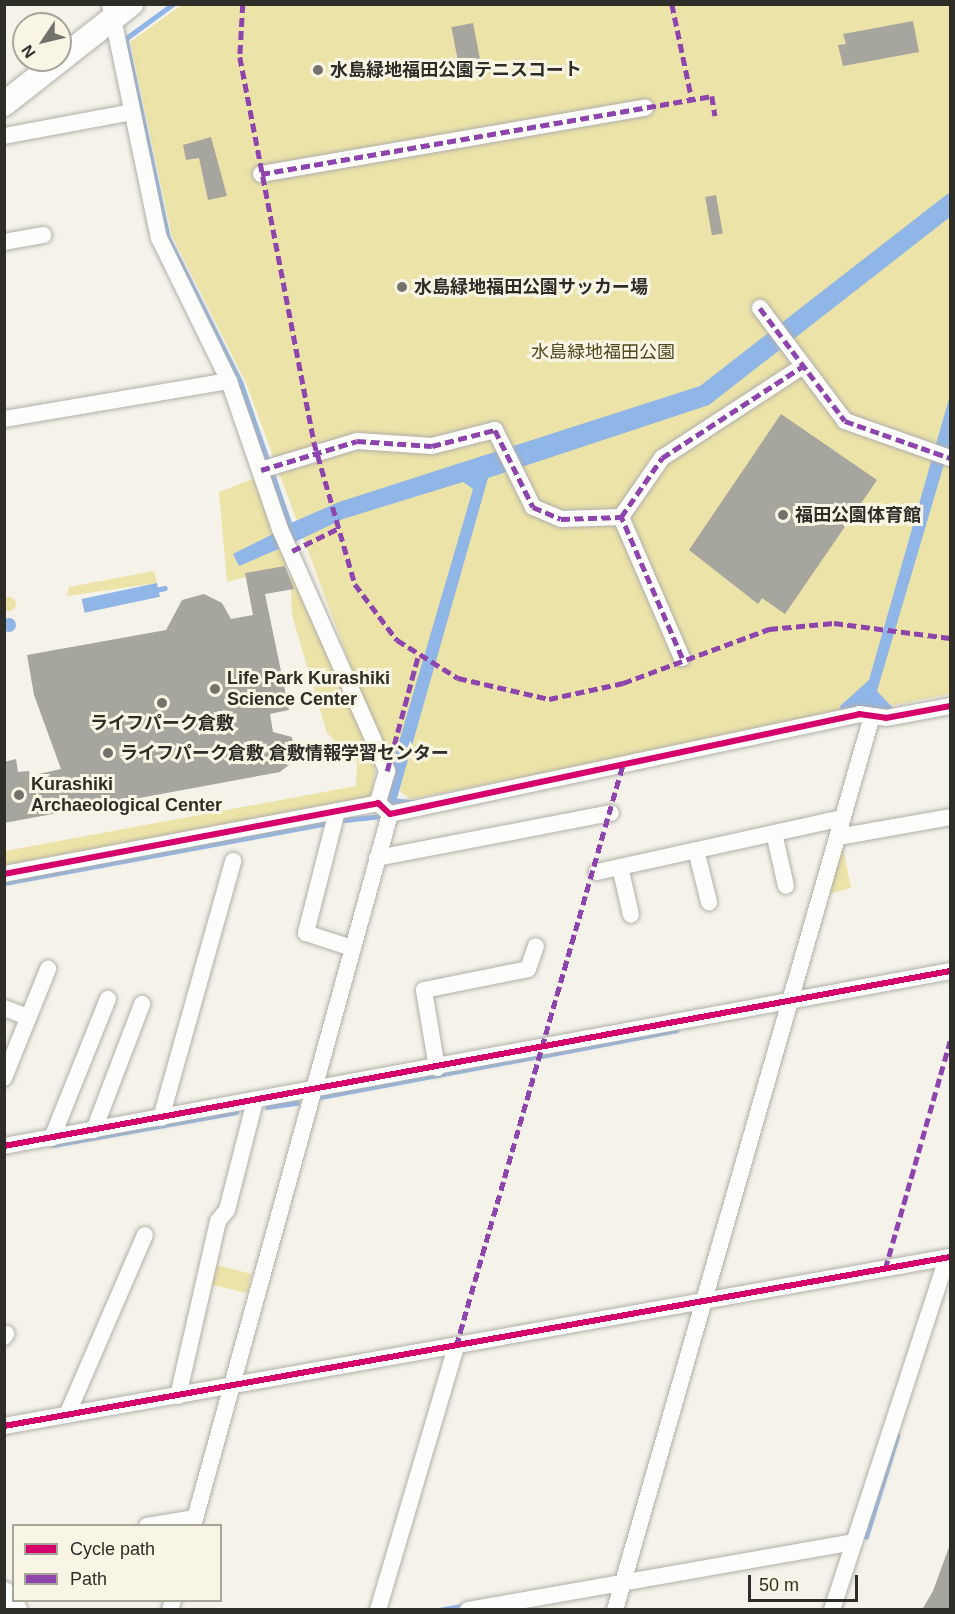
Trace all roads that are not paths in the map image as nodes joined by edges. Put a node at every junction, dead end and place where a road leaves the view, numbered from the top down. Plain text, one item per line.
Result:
1 (118, 9) edge
2 (4, 104) edge
3 (645, 108) dead end
4 (132, 109) junction
5 (4, 136) edge
6 (261, 174) dead end
7 (43, 235) dead end
8 (4, 242) edge
9 (760, 308) dead end
10 (803, 366) junction
11 (229, 381) junction
12 (4, 419) edge
13 (944, 456) edge
14 (267, 467) junction
15 (621, 517) junction
16 (682, 658) dead end
17 (951, 706) edge
18 (872, 716) junction
19 (384, 808) junction
20 (337, 811) junction
21 (611, 813) dead end
22 (951, 817) edge
23 (843, 818) junction
24 (774, 833) junction
25 (838, 837) junction
26 (696, 850) junction
27 (377, 858) junction
28 (233, 861) dead end
29 (620, 867) junction
30 (597, 872) dead end
31 (4, 873) edge
32 (786, 886) dead end
33 (709, 902) dead end
34 (631, 915) dead end
35 (536, 946) dead end
36 (352, 948) junction
37 (48, 969) dead end
38 (951, 971) edge
39 (108, 999) dead end
40 (792, 1000) junction
41 (142, 1004) dead end
42 (4, 1008) edge
43 (28, 1017) junction
44 (437, 1068) junction
45 (4, 1078) edge
46 (312, 1090) junction
47 (255, 1101) junction
48 (161, 1118) junction
49 (94, 1130) junction
50 (52, 1138) junction
51 (4, 1146) edge
52 (145, 1234) dead end
53 (949, 1258) edge
54 (703, 1302) junction
55 (456, 1346) junction
56 (231, 1386) junction
57 (178, 1396) junction
58 (68, 1415) junction
59 (4, 1426) edge
60 (194, 1522) edge
61 (170, 1524) edge
62 (855, 1542) junction
63 (623, 1583) junction
64 (4, 1594) edge
65 (15, 1610) edge
66 (378, 1610) edge
67 (468, 1610) edge
68 (615, 1610) edge
69 (832, 1610) edge

1 - 2 street
1 - 4 street
3 - 6 street
4 - 5 street
4 - 11 street
7 - 8 street
9 - 10 street
10 - 13 street
10 - 15 street
11 - 12 street
11 - 14 street
14 - 15 street
14 - 19 street
15 - 16 street
17 - 18 street
18 - 19 street
18 - 23 street
19 - 20 street
19 - 27 street
20 - 31 street
20 - 36 street
21 - 27 street
22 - 25 street
23 - 24 street
23 - 25 street
24 - 26 street
24 - 32 street
25 - 40 street
26 - 29 street
26 - 33 street
27 - 36 street
28 - 48 street
29 - 30 street
29 - 34 street
35 - 44 street
36 - 46 street
37 - 43 street
38 - 40 street
39 - 50 street
40 - 44 street
40 - 54 street
41 - 49 street
42 - 43 street
43 - 45 street
44 - 46 street
46 - 47 street
46 - 56 street
47 - 48 street
47 - 57 street
48 - 49 street
49 - 50 street
50 - 51 street
52 - 58 street
53 - 54 street
53 - 62 street
54 - 55 street
54 - 63 street
55 - 56 street
55 - 66 street
56 - 57 street
56 - 60 street
57 - 58 street
58 - 59 street
60 - 61 street
62 - 63 street
62 - 69 street
63 - 67 street
63 - 68 street
64 - 65 street

